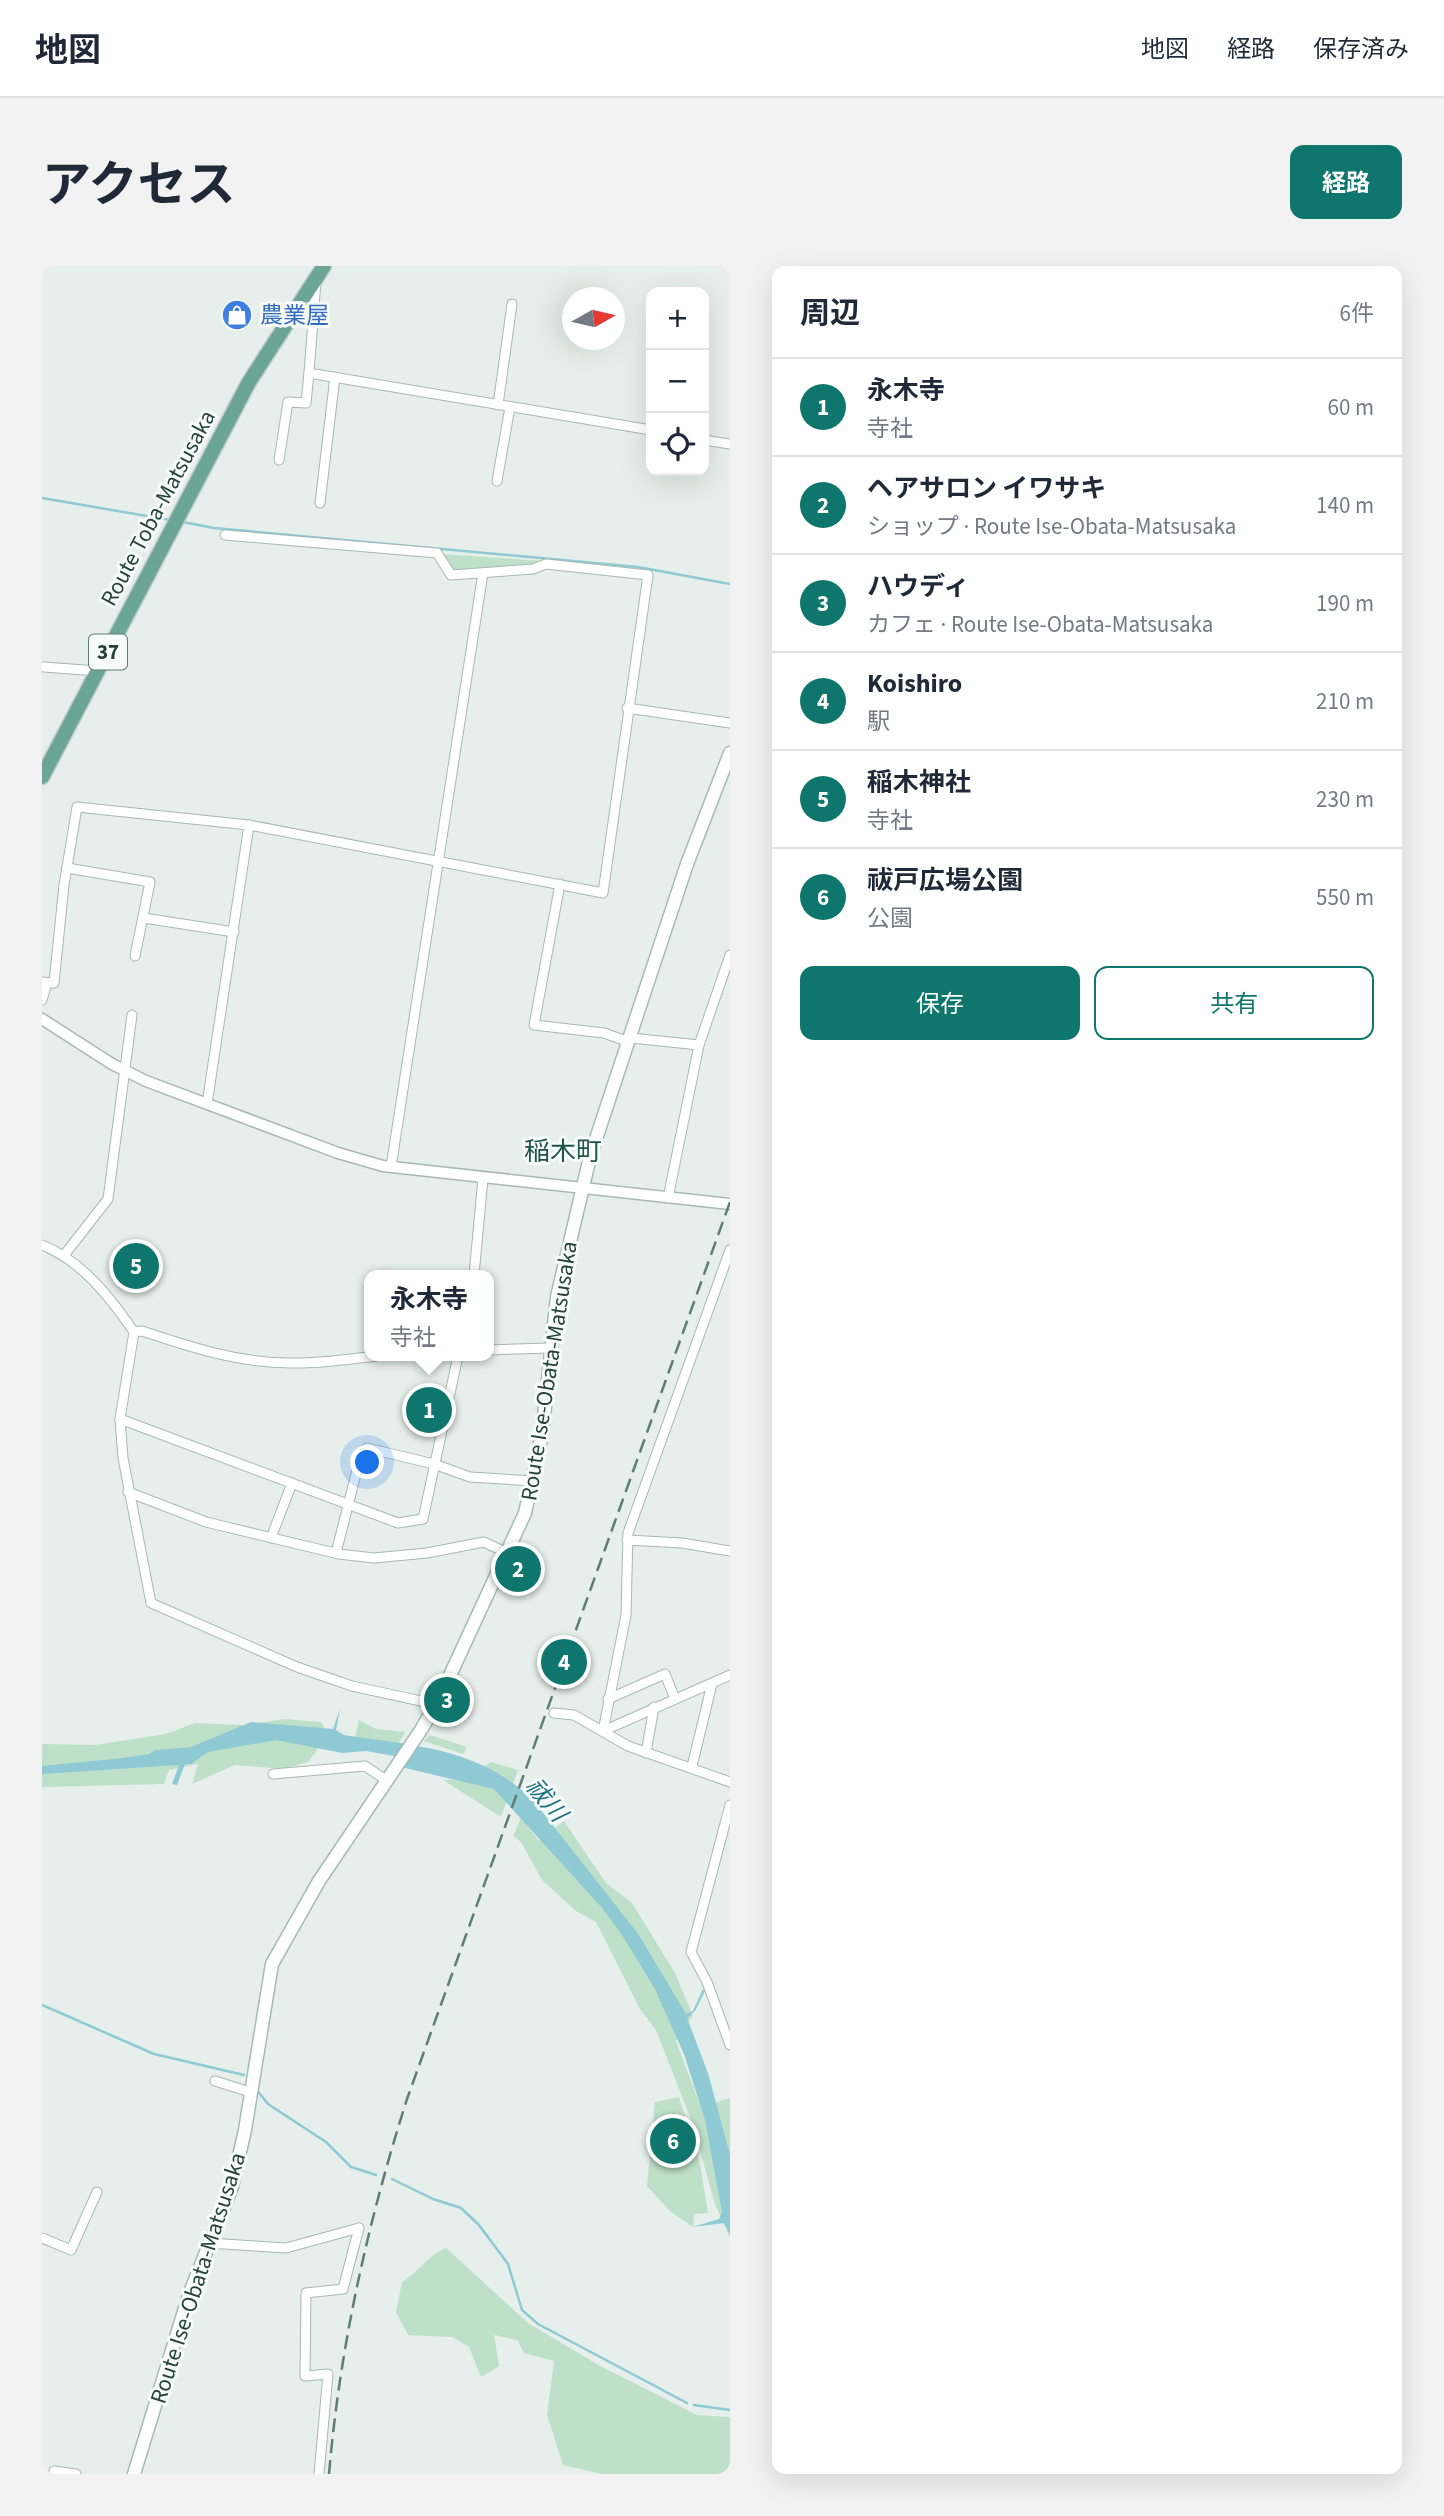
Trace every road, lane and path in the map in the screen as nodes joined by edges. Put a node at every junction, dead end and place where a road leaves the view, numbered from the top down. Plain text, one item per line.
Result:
1 (320, 271) edge
2 (512, 304) dead end
3 (309, 373) junction
4 (335, 377) junction
5 (498, 405) junction
6 (510, 407) junction
7 (646, 429) edge
8 (709, 441) edge
9 (730, 444) edge
10 (279, 460) dead end
11 (497, 481) dead end
12 (320, 503) dead end
13 (225, 535) dead end
14 (483, 573) junction
15 (44, 667) dead end
16 (98, 671) junction
17 (627, 708) junction
18 (730, 723) edge
19 (730, 752) edge
20 (47, 756) edge
21 (42, 777) edge
22 (249, 825) junction
23 (438, 862) junction
24 (67, 868) junction
25 (560, 884) junction
26 (144, 918) junction
27 (234, 932) junction
28 (730, 955) edge
29 (135, 956) dead end
30 (44, 983) edge
31 (42, 1000) edge
32 (132, 1015) dead end
33 (42, 1019) edge
34 (630, 1040) junction
35 (699, 1045) junction
36 (124, 1070) junction
37 (207, 1104) junction
38 (391, 1167) junction
39 (483, 1178) junction
40 (583, 1187) junction
41 (668, 1198) junction
42 (730, 1204) edge
43 (42, 1245) edge
44 (730, 1250) edge
45 (65, 1254) junction
46 (474, 1270) edge
47 (134, 1332) junction
48 (549, 1348) junction
49 (494, 1350) edge
50 (364, 1357) edge
51 (457, 1361) edge
52 (120, 1419) junction
53 (434, 1464) junction
54 (533, 1480) junction
55 (292, 1482) junction
56 (128, 1492) junction
57 (349, 1504) junction
58 (271, 1538) junction
59 (626, 1540) junction
60 (730, 1551) edge
61 (336, 1553) junction
62 (507, 1553) junction
63 (730, 1675) edge
64 (712, 1684) junction
65 (607, 1699) junction
66 (675, 1699) junction
67 (435, 1704) junction
68 (654, 1707) junction
69 (554, 1713) dead end
70 (603, 1731) junction
71 (646, 1752) junction
72 (692, 1766) junction
73 (273, 1774) dead end
74 (388, 1779) junction
75 (730, 1782) edge
76 (730, 1805) edge
77 (730, 2045) edge
78 (215, 2081) dead end
79 (250, 2092) junction
80 (97, 2192) dead end
81 (42, 2238) edge
82 (208, 2243) junction
83 (54, 2474) edge
84 (76, 2474) edge
85 (134, 2474) edge
86 (319, 2474) edge

1 - 3 street
1 - 16 main road, Route Toba-Matsusaka / 37
2 - 5 street
3 - 4 street
3 - 10 street
4 - 5 street
4 - 12 street
5 - 6 street
6 - 7 street
6 - 11 street
8 - 9 street
13 - 14 street
14 - 17 street
14 - 23 street
15 - 16 street
16 - 20 main road, Route Toba-Matsusaka / 37
17 - 18 street
17 - 25 street
19 - 34 main road, Route Ise-Obata-Matsusaka
20 - 21 main road, Route Toba-Matsusaka / 37
22 - 23 street
22 - 24 street
22 - 27 street
23 - 25 street
23 - 38 street
24 - 26 street
24 - 30 street
25 - 34 street
26 - 27 street
26 - 29 street
27 - 37 street
28 - 35 street
30 - 31 street
32 - 36 street
33 - 36 street
34 - 35 street
34 - 40 main road, Route Ise-Obata-Matsusaka
35 - 41 street
36 - 37 street
36 - 45 street
37 - 38 street
38 - 39 street
39 - 40 street
39 - 46 street
40 - 41 street
40 - 48 main road, Route Ise-Obata-Matsusaka
41 - 42 street
43 - 45 street
44 - 59 street
45 - 47 street
47 - 50 street
47 - 52 street
48 - 49 street
48 - 54 main road, Route Ise-Obata-Matsusaka
51 - 53 street
52 - 55 street
52 - 56 street
53 - 54 street
53 - 57 street
53 - 57 street
54 - 62 main road, Route Ise-Obata-Matsusaka
55 - 57 street
55 - 58 street
56 - 58 street
56 - 67 street
57 - 61 street
58 - 61 street
59 - 60 street
59 - 65 street
61 - 62 street
62 - 67 main road, Route Ise-Obata-Matsusaka
63 - 64 street
64 - 66 street
64 - 72 street
65 - 66 street
65 - 70 street
66 - 68 street
67 - 74 main road, Route Ise-Obata-Matsusaka
68 - 70 street
68 - 71 street
69 - 70 street
70 - 71 street
71 - 72 street
72 - 75 street
73 - 74 street
74 - 79 main road, Route Ise-Obata-Matsusaka
76 - 77 street
78 - 79 street
79 - 82 main road, Route Ise-Obata-Matsusaka
80 - 81 street
82 - 85 main road, Route Ise-Obata-Matsusaka
82 - 86 street
83 - 84 street

